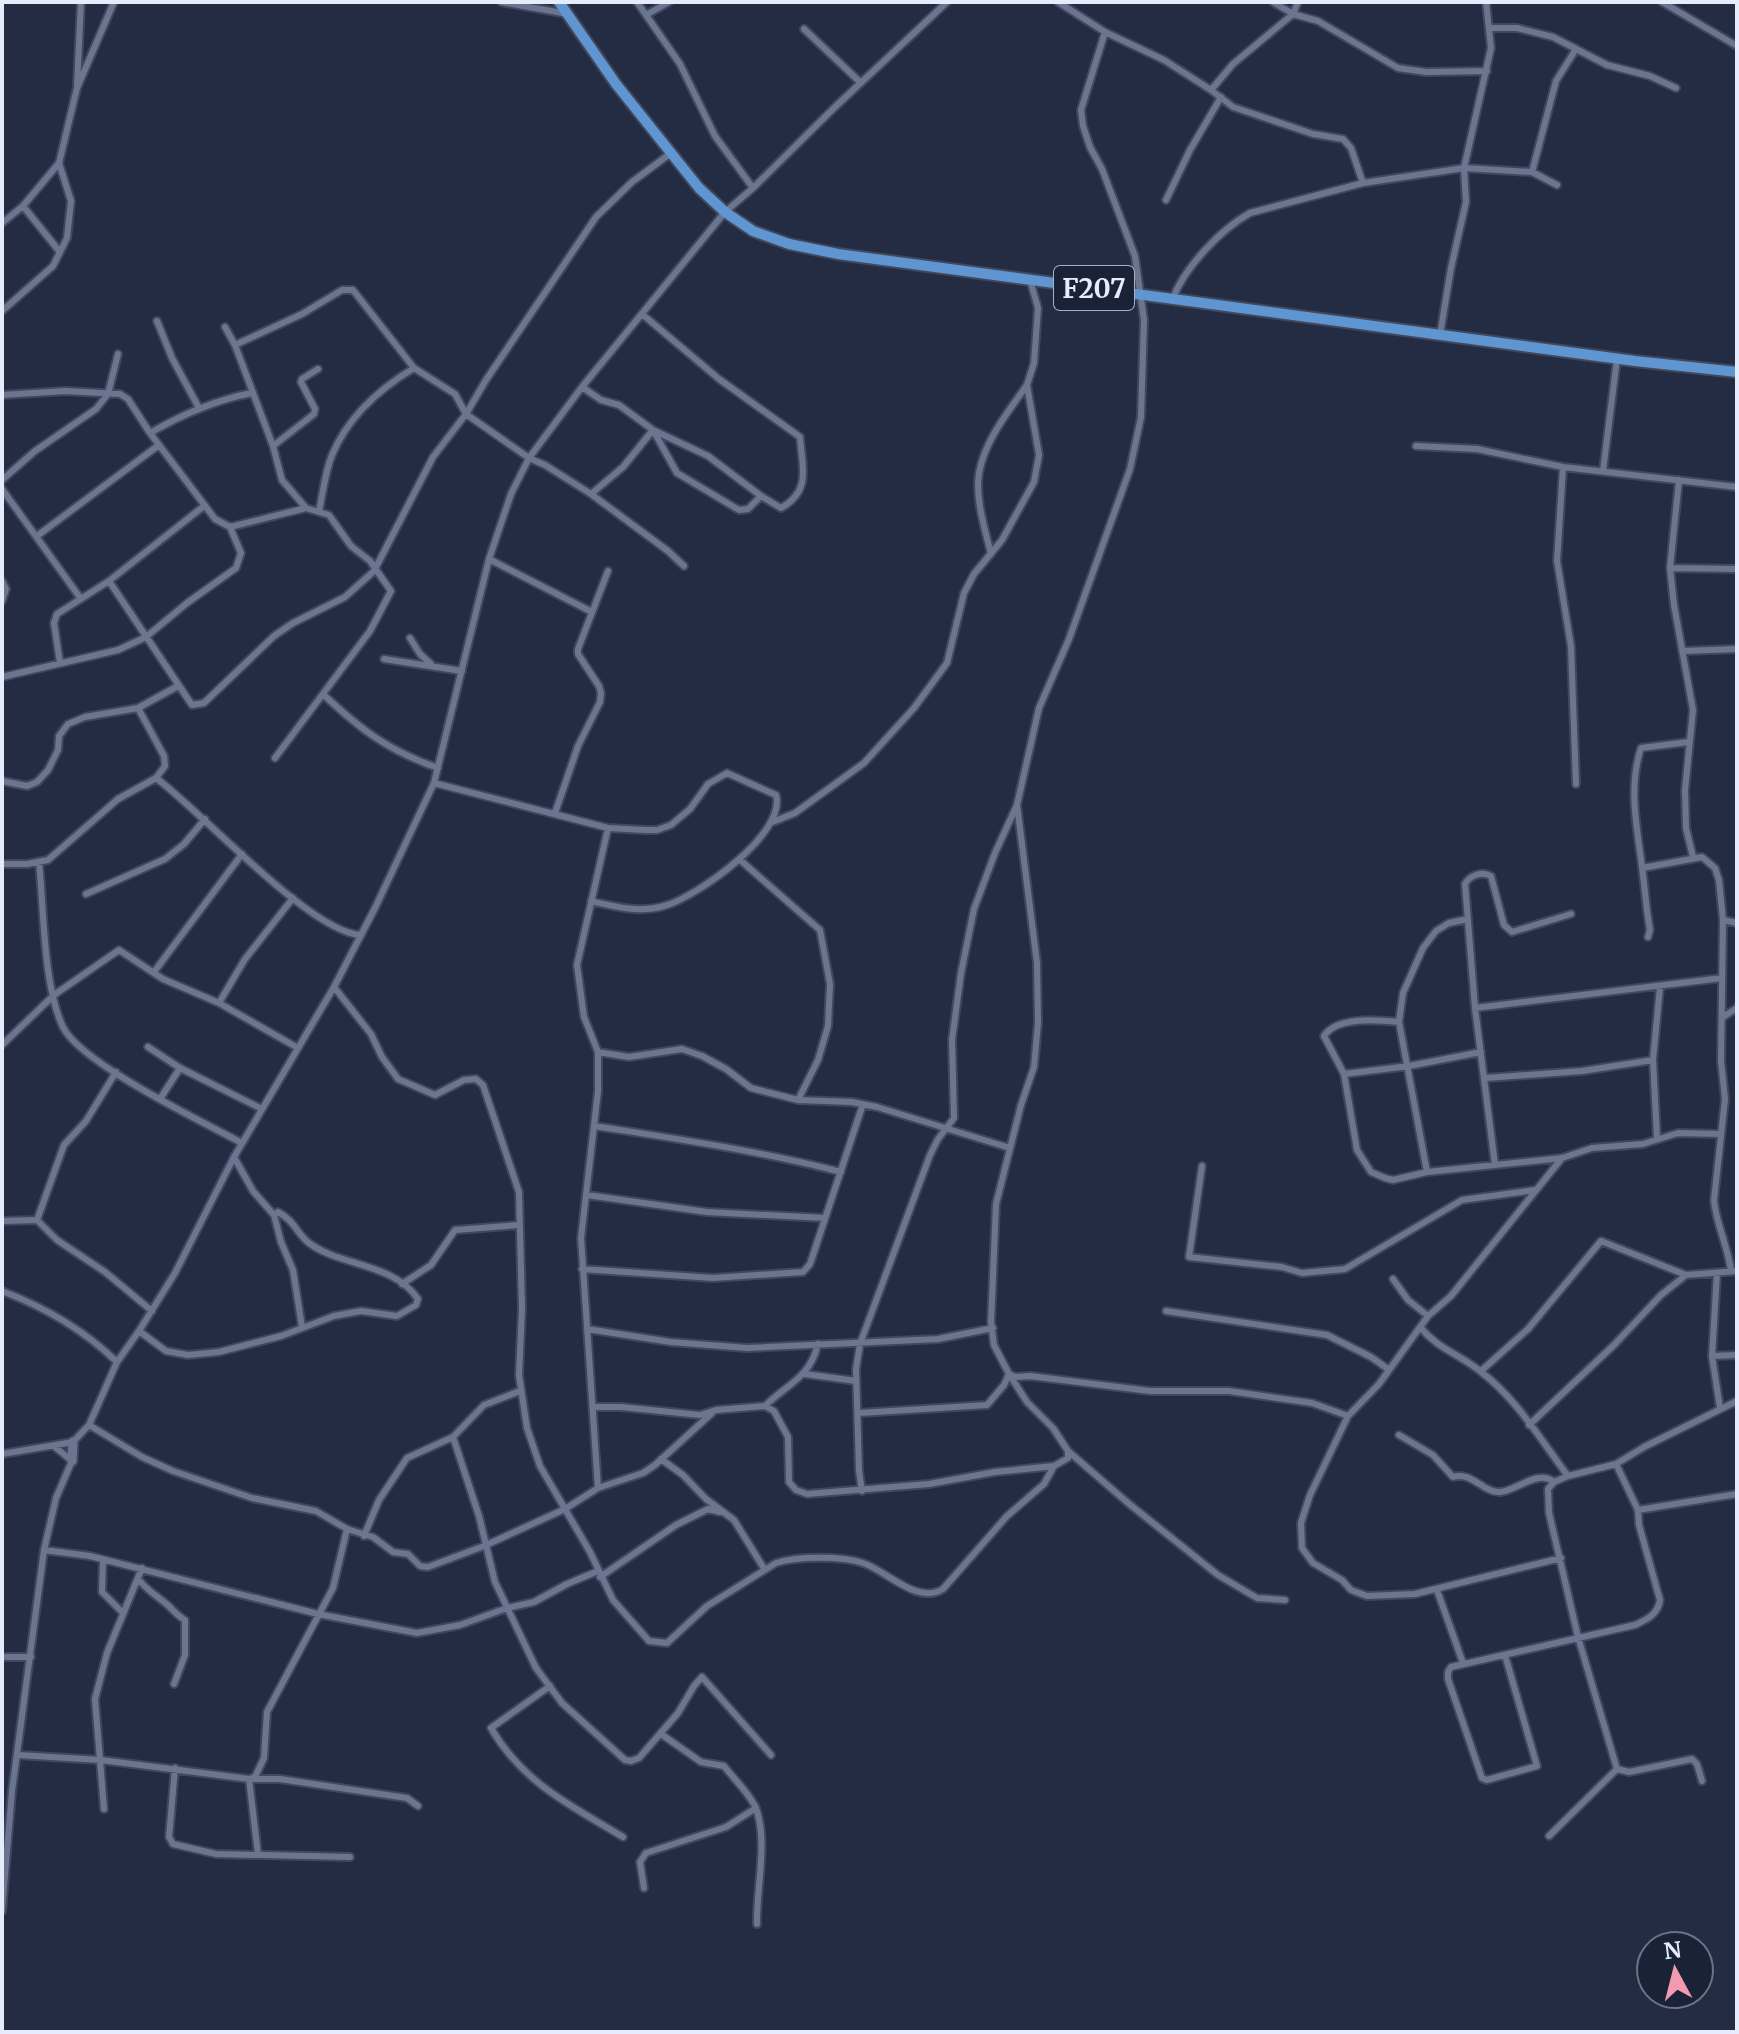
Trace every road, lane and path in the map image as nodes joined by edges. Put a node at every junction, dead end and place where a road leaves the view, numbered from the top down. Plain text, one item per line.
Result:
1 (81, 2) edge
2 (114, 2) edge
3 (501, 2) edge
4 (559, 2) edge
5 (637, 2) edge
6 (669, 2) edge
7 (947, 2) edge
8 (1058, 2) edge
9 (1273, 2) edge
10 (1298, 2) edge
11 (1486, 2) edge
12 (1662, 2) edge
13 (568, 14) junction
14 (1293, 14) junction
15 (646, 15) junction
16 (1490, 28) junction
17 (804, 29) dead end
18 (1105, 32) junction
19 (1737, 46) edge
20 (1576, 49) junction
21 (1487, 71) junction
22 (861, 83) junction
23 (77, 88) junction
24 (1676, 88) dead end
25 (1211, 90) junction
26 (1221, 97) junction
27 (672, 152) junction
28 (59, 163) junction
29 (1464, 168) junction
30 (1532, 172) junction
31 (1363, 183) junction
32 (1557, 185) dead end
33 (753, 188) junction
34 (1166, 200) dead end
35 (23, 206) junction
36 (725, 212) junction
37 (2, 223) edge
38 (60, 252) junction
39 (1030, 280) junction
40 (1139, 293) junction
41 (1173, 298) junction
42 (2, 311) edge
43 (642, 314) junction
44 (157, 321) dead end
45 (225, 327) dead end
46 (1440, 335) junction
47 (235, 345) junction
48 (118, 354) dead end
49 (1617, 359) junction
50 (414, 368) junction
51 (318, 369) dead end
52 (1737, 372) edge
53 (1027, 385) junction
54 (582, 387) junction
55 (252, 393) junction
56 (108, 394) junction
57 (2, 395) edge
58 (199, 408) junction
59 (466, 414) junction
60 (653, 430) junction
61 (150, 433) junction
62 (159, 445) junction
63 (273, 446) junction
64 (1416, 446) dead end
65 (529, 458) junction
66 (1563, 467) junction
67 (1603, 471) junction
68 (2, 480) edge
69 (1679, 480) junction
70 (1737, 487) edge
71 (2, 489) edge
72 (591, 494) junction
73 (761, 496) junction
74 (204, 506) junction
75 (306, 508) junction
76 (319, 511) junction
77 (230, 527) junction
78 (37, 536) junction
79 (991, 554) junction
80 (489, 559) junction
81 (684, 566) dead end
82 (1670, 568) junction
83 (1737, 569) edge
84 (374, 571) junction
85 (608, 571) dead end
86 (2, 581) edge
87 (109, 581) junction
88 (81, 599) junction
89 (2, 601) edge
90 (592, 612) junction
91 (146, 637) junction
92 (410, 638) dead end
93 (1737, 649) edge
94 (1682, 651) junction
95 (384, 659) dead end
96 (60, 663) junction
97 (434, 666) junction
98 (462, 671) junction
99 (2, 677) edge
100 (178, 686) junction
101 (324, 695) junction
102 (138, 708) junction
103 (1688, 742) junction
104 (275, 758) dead end
105 (438, 768) junction
106 (156, 778) junction
107 (2, 781) edge
108 (434, 783) junction
109 (1576, 784) dead end
110 (1017, 805) junction
111 (555, 813) junction
112 (205, 819) junction
113 (770, 823) junction
114 (608, 828) junction
115 (242, 854) junction
116 (1693, 857) junction
117 (739, 859) junction
118 (39, 862) junction
119 (2, 864) edge
120 (1642, 868) junction
121 (86, 894) dead end
122 (293, 898) junction
123 (591, 901) junction
124 (1571, 914) dead end
125 (1468, 919) junction
126 (1723, 920) junction
127 (1737, 923) edge
128 (361, 935) junction
129 (1648, 937) dead end
130 (154, 972) junction
131 (1722, 978) junction
132 (334, 987) junction
133 (1660, 987) junction
134 (54, 995) junction
135 (46, 1002) junction
136 (219, 1003) junction
137 (1475, 1008) junction
138 (1737, 1008) edge
139 (57, 1011) junction
140 (1723, 1017) junction
141 (1399, 1022) junction
142 (2, 1045) edge
143 (148, 1047) dead end
144 (298, 1048) junction
145 (598, 1052) junction
146 (1481, 1052) junction
147 (1653, 1060) junction
148 (1409, 1066) junction
149 (180, 1068) junction
150 (116, 1072) junction
151 (1344, 1074) junction
152 (1486, 1078) junction
153 (160, 1099) junction
154 (798, 1100) junction
155 (863, 1104) junction
156 (262, 1109) junction
157 (595, 1126) junction
158 (946, 1129) junction
159 (1721, 1134) junction
160 (1657, 1138) junction
161 (242, 1143) junction
162 (1010, 1148) junction
163 (234, 1157) junction
164 (1562, 1158) junction
165 (1495, 1165) junction
166 (1202, 1166) dead end
167 (841, 1172) junction
168 (1427, 1172) junction
169 (1536, 1190) junction
170 (587, 1195) junction
171 (274, 1215) junction
172 (825, 1218) junction
173 (37, 1220) junction
174 (2, 1221) edge
175 (519, 1225) junction
176 (582, 1269) junction
177 (1734, 1271) edge
178 (1717, 1273) junction
179 (1686, 1275) junction
180 (1393, 1279) dead end
181 (402, 1284) junction
182 (2, 1291) edge
183 (152, 1311) junction
184 (1166, 1311) dead end
185 (1428, 1316) junction
186 (302, 1327) junction
187 (1420, 1327) junction
188 (993, 1328) junction
189 (587, 1329) junction
190 (139, 1331) junction
191 (818, 1344) junction
192 (860, 1344) junction
193 (1737, 1355) edge
194 (1712, 1356) junction
195 (117, 1362) junction
196 (1388, 1369) junction
197 (1481, 1371) junction
198 (805, 1374) junction
199 (1009, 1374) junction
200 (856, 1381) junction
201 (520, 1391) junction
202 (1737, 1401) edge
203 (765, 1406) junction
204 (594, 1407) junction
205 (1720, 1408) junction
206 (716, 1410) junction
207 (859, 1413) junction
208 (1348, 1416) junction
209 (89, 1425) junction
210 (1529, 1425) junction
211 (1399, 1435) dead end
212 (453, 1437) junction
213 (73, 1442) junction
214 (55, 1447) junction
215 (1068, 1451) junction
216 (2, 1454) edge
217 (661, 1459) junction
218 (72, 1461) junction
219 (1616, 1464) junction
220 (1054, 1466) junction
221 (1568, 1476) junction
222 (1554, 1482) junction
223 (598, 1488) junction
224 (862, 1491) junction
225 (1737, 1494) edge
226 (565, 1509) junction
227 (1638, 1510) junction
228 (726, 1514) junction
229 (347, 1529) junction
230 (364, 1536) junction
231 (487, 1544) junction
232 (44, 1550) junction
233 (1561, 1558) junction
234 (103, 1560) junction
235 (142, 1568) junction
236 (765, 1570) junction
237 (599, 1574) junction
238 (138, 1579) junction
239 (1437, 1590) junction
240 (1285, 1600) dead end
241 (115, 1607) junction
242 (507, 1608) junction
243 (123, 1613) junction
244 (318, 1614) junction
245 (119, 1625) junction
246 (1578, 1637) junction
247 (1505, 1655) junction
248 (2, 1657) edge
249 (31, 1657) junction
250 (1463, 1663) junction
251 (174, 1684) dead end
252 (550, 1686) junction
253 (661, 1734) junction
254 (18, 1755) junction
255 (771, 1755) dead end
256 (101, 1760) junction
257 (175, 1768) junction
258 (1617, 1769) junction
259 (249, 1779) junction
260 (1702, 1781) dead end
261 (2, 1790) edge
262 (12, 1791) junction
263 (418, 1806) dead end
264 (756, 1808) junction
265 (104, 1809) dead end
266 (1549, 1836) dead end
267 (623, 1837) dead end
268 (258, 1854) junction
269 (350, 1857) dead end
270 (644, 1888) dead end
271 (2, 1911) edge
272 (757, 1924) dead end

1 - 23 street
2 - 23 street
3 - 13 street
4 - 13 main road, F207
5 - 15 street
6 - 15 street
7 - 22 street
8 - 18 street
9 - 14 street
10 - 14 street
11 - 16 street
12 - 19 street
13 - 27 main road, F207
14 - 21 street
14 - 25 street
15 - 33 street
16 - 20 street
16 - 21 street
17 - 22 street
18 - 25 street
18 - 40 street
20 - 24 street
20 - 30 street
21 - 29 street
22 - 33 street
23 - 28 street
25 - 26 street
26 - 31 street
26 - 34 street
27 - 36 main road, F207
27 - 59 street
28 - 35 street
28 - 38 street
29 - 30 street
29 - 31 street
29 - 46 street
30 - 32 street
31 - 41 street
33 - 36 street
35 - 37 street
35 - 38 street
36 - 39 main road, F207
36 - 43 street
38 - 42 street
39 - 40 main road, F207
39 - 53 street
40 - 41 main road, F207
40 - 110 street
41 - 46 main road, F207
43 - 54 street
43 - 73 street
44 - 58 street
45 - 47 street
46 - 49 main road, F207
47 - 50 street
47 - 55 street
48 - 56 street
49 - 52 main road, F207
49 - 67 street
50 - 59 street
50 - 76 street
51 - 63 street
53 - 79 street
53 - 79 street
54 - 60 street
54 - 65 street
55 - 58 street
55 - 63 street
56 - 57 street
56 - 61 street
56 - 68 street
58 - 61 street
59 - 65 street
59 - 84 street
60 - 72 street
60 - 73 street
60 - 73 street
61 - 62 street
62 - 74 street
62 - 78 street
63 - 75 street
64 - 66 street
65 - 72 street
65 - 80 street
66 - 67 street
66 - 109 street
67 - 69 street
69 - 70 street
69 - 82 street
71 - 78 street
72 - 81 street
74 - 77 street
74 - 87 street
75 - 76 street
75 - 77 street
76 - 84 street
77 - 91 street
78 - 88 street
79 - 113 street
80 - 90 street
80 - 98 street
82 - 83 street
82 - 94 street
84 - 100 street
84 - 101 street
85 - 90 street
86 - 89 street
87 - 88 street
87 - 91 street
88 - 96 street
90 - 111 street
91 - 96 street
91 - 100 street
92 - 97 street
93 - 94 street
94 - 103 street
95 - 97 street
96 - 99 street
97 - 98 street
98 - 105 street
100 - 102 street
101 - 104 street
101 - 105 street
102 - 106 street
102 - 107 street
103 - 116 street
103 - 120 street
105 - 108 street
106 - 112 street
106 - 118 street
108 - 111 street
108 - 128 street
110 - 158 street
110 - 162 street
111 - 114 street
112 - 115 street
112 - 121 street
113 - 114 street
113 - 117 street
114 - 123 street
115 - 122 street
115 - 130 street
116 - 120 street
116 - 126 street
117 - 123 street
117 - 154 street
118 - 119 street
118 - 134 street
120 - 129 street
122 - 128 street
122 - 136 street
123 - 145 street
124 - 125 street
125 - 137 street
125 - 141 street
126 - 127 street
126 - 131 street
128 - 132 street
130 - 134 street
130 - 136 street
131 - 133 street
131 - 140 street
132 - 144 street
132 - 175 street
133 - 137 street
133 - 147 street
134 - 135 street
134 - 139 street
135 - 139 street
135 - 142 street
136 - 144 street
137 - 146 street
138 - 140 street
139 - 150 street
140 - 159 street
141 - 148 street
141 - 151 street
143 - 149 street
144 - 156 street
145 - 154 street
145 - 157 street
146 - 148 street
146 - 152 street
147 - 152 street
147 - 160 street
148 - 151 street
148 - 168 street
149 - 153 street
149 - 156 street
150 - 153 street
150 - 173 street
151 - 168 street
152 - 165 street
153 - 161 street
154 - 155 street
155 - 158 street
155 - 167 street
156 - 161 street
157 - 167 street
157 - 170 street
158 - 162 street
158 - 192 street
159 - 160 street
159 - 177 street
160 - 164 street
161 - 163 street
162 - 188 street
163 - 171 street
163 - 183 street
164 - 165 street
164 - 169 street
165 - 168 street
166 - 169 street
167 - 172 street
169 - 185 street
170 - 172 street
170 - 176 street
171 - 181 street
171 - 186 street
172 - 176 street
173 - 174 street
173 - 183 street
175 - 181 street
175 - 201 street
176 - 189 street
177 - 178 street
178 - 179 street
178 - 194 street
179 - 197 street
179 - 210 street
180 - 185 street
181 - 186 street
182 - 195 street
183 - 190 street
184 - 196 street
185 - 187 street
186 - 190 street
187 - 196 street
187 - 197 street
188 - 192 street
188 - 199 street
189 - 191 street
189 - 204 street
190 - 195 street
191 - 192 street
191 - 198 street
192 - 200 street
193 - 194 street
194 - 205 street
195 - 209 street
196 - 208 street
197 - 210 street
198 - 200 street
198 - 203 street
199 - 207 street
199 - 208 street
199 - 215 street
200 - 207 street
201 - 212 street
201 - 226 street
202 - 205 street
203 - 206 street
203 - 224 street
204 - 206 street
204 - 223 street
205 - 219 street
206 - 217 street
207 - 224 street
208 - 239 street
209 - 213 street
209 - 229 street
210 - 221 street
211 - 222 street
212 - 230 street
212 - 231 street
213 - 214 street
213 - 218 street
214 - 216 street
214 - 218 street
215 - 220 street
215 - 240 street
217 - 223 street
217 - 228 street
218 - 232 street
219 - 221 street
219 - 227 street
220 - 224 street
220 - 236 street
221 - 222 street
222 - 233 street
223 - 226 street
225 - 227 street
226 - 231 street
226 - 237 street
227 - 246 street
228 - 236 street
228 - 237 street
229 - 230 street
229 - 244 street
230 - 231 street
231 - 242 street
232 - 234 street
232 - 249 street
233 - 239 street
233 - 246 street
234 - 235 street
234 - 241 street
235 - 238 street
235 - 244 street
236 - 237 street
237 - 242 street
238 - 243 street
238 - 251 street
239 - 250 street
241 - 243 street
241 - 245 street
242 - 244 street
242 - 252 street
243 - 245 street
244 - 259 street
245 - 256 street
246 - 247 street
246 - 258 street
247 - 250 street
247 - 250 street
248 - 249 street
249 - 254 street
252 - 253 street
252 - 267 street
253 - 255 street
253 - 264 street
254 - 256 street
254 - 262 street
256 - 257 street
256 - 265 street
257 - 259 street
257 - 268 street
258 - 260 street
258 - 266 street
259 - 263 street
259 - 268 street
261 - 262 street
262 - 271 street
264 - 270 street
264 - 272 street
268 - 269 street

